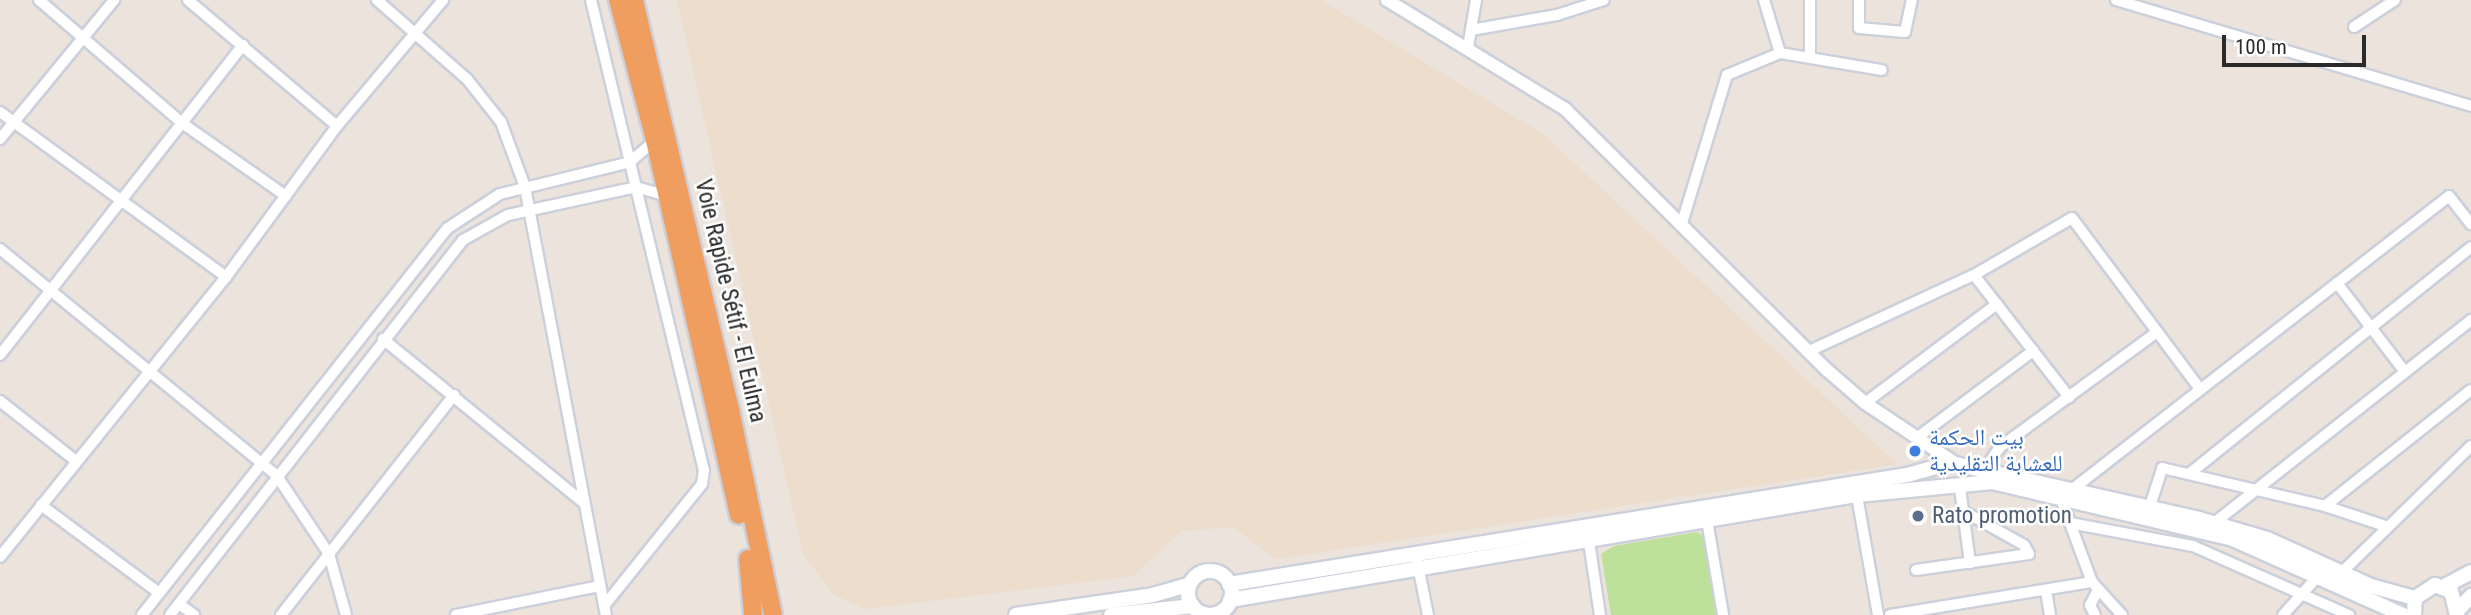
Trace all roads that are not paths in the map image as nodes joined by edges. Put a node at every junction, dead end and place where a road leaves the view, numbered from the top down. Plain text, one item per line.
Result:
1 (39, 0) edge
2 (114, 0) edge
3 (188, 0) edge
4 (377, 0) edge
5 (443, 0) edge
6 (591, 0) edge
7 (618, 0) edge
8 (634, 0) edge
9 (1387, 0) edge
10 (1475, 0) edge
11 (1604, 0) edge
12 (1764, 0) edge
13 (1810, 0) edge
14 (1859, 0) edge
15 (1912, 0) edge
16 (2116, 0) edge
17 (2395, 0) edge
18 (2382, 4) edge
19 (2354, 27) dead end
20 (1471, 30) junction
21 (416, 32) junction
22 (83, 38) junction
23 (243, 45) junction
24 (1468, 47) junction
25 (1780, 53) junction
26 (1810, 58) junction
27 (1882, 70) dead end
28 (2471, 106) edge
29 (0, 112) edge
30 (12, 123) junction
31 (182, 123) junction
32 (337, 126) junction
33 (0, 139) edge
34 (655, 139) junction
35 (630, 162) junction
36 (525, 187) junction
37 (636, 187) junction
38 (286, 196) junction
39 (667, 196) junction
40 (122, 200) junction
41 (531, 210) junction
42 (1682, 223) junction
43 (2471, 224) edge
44 (2471, 247) edge
45 (0, 249) edge
46 (1974, 275) junction
47 (226, 277) junction
48 (2337, 283) junction
49 (51, 290) junction
50 (1997, 304) junction
51 (2471, 320) edge
52 (2370, 326) junction
53 (2157, 332) junction
54 (383, 339) junction
55 (2033, 351) junction
56 (1807, 352) junction
57 (0, 355) edge
58 (149, 368) junction
59 (2405, 372) junction
60 (2200, 389) junction
61 (2471, 390) edge
62 (454, 395) junction
63 (2069, 397) junction
64 (0, 401) edge
65 (1865, 403) junction
66 (1918, 437) junction
67 (2471, 446) edge
68 (76, 461) junction
69 (262, 461) junction
70 (1955, 463) junction
71 (1936, 466) junction
72 (1985, 469) junction
73 (2189, 474) junction
74 (277, 476) junction
75 (2000, 477) junction
76 (1960, 488) junction
77 (2074, 488) junction
78 (1856, 489) junction
79 (1938, 490) junction
80 (2256, 490) junction
81 (2060, 496) junction
82 (584, 503) junction
83 (41, 505) junction
84 (2150, 506) junction
85 (2325, 506) junction
86 (1963, 511) junction
87 (1706, 513) junction
88 (2070, 523) junction
89 (2203, 524) junction
90 (2388, 527) junction
91 (1587, 534) junction
92 (2193, 546) junction
93 (2, 551) edge
94 (328, 554) junction
95 (1417, 561) junction
96 (1970, 563) junction
97 (1916, 570) dead end
98 (2471, 572) edge
99 (2341, 573) junction
100 (2318, 576) junction
101 (1229, 584) junction
102 (1189, 585) junction
103 (600, 586) junction
104 (2095, 586) junction
105 (2444, 587) junction
106 (2046, 590) junction
107 (159, 593) junction
108 (2302, 593) junction
109 (2471, 596) edge
110 (2415, 598) junction
111 (179, 604) junction
112 (1225, 608) edge
113 (504, 610) edge
114 (605, 610) edge
115 (1165, 611) edge
116 (1199, 611) edge
117 (2458, 612) edge
118 (142, 615) edge
119 (170, 615) edge
120 (194, 615) edge
121 (281, 615) edge
122 (346, 615) edge
123 (456, 615) edge
124 (753, 615) edge
125 (773, 615) edge
126 (1016, 615) edge
127 (1111, 615) edge
128 (1428, 615) edge
129 (1600, 615) edge
130 (1723, 615) edge
131 (1878, 615) edge
132 (1890, 615) edge
133 (2050, 615) edge
134 (2095, 615) edge
135 (2122, 615) edge
136 (2283, 615) edge
137 (2349, 615) edge
138 (2403, 615) edge
139 (2414, 615) edge

1 - 22 street
2 - 22 street
3 - 23 street
4 - 21 street
5 - 21 street
6 - 35 street
7 - 34 highway, Voie Rapide Sétif - El Eulma
8 - 125 highway, Voie Rapide Sétif - El Eulma
9 - 24 street
10 - 20 street
11 - 20 street
12 - 25 street
13 - 26 street
14 - 15 street
16 - 28 street
17 - 18 street
18 - 19 street
20 - 24 street
21 - 32 street
21 - 36 street
22 - 30 street
22 - 31 street
23 - 31 street
23 - 32 street
24 - 42 street
25 - 26 street
25 - 42 street
26 - 27 street
29 - 30 street
30 - 33 street
30 - 40 street
31 - 38 street
31 - 40 street
32 - 38 street
34 - 35 street
34 - 39 highway, Voie Rapide Sétif - El Eulma
35 - 36 street
35 - 37 street
36 - 41 street
36 - 69 street
37 - 39 street
37 - 41 street
37 - 114 street
38 - 47 street
39 - 124 highway, Voie Rapide Sétif - El Eulma
40 - 47 street
40 - 49 street
41 - 54 street
41 - 82 street
42 - 56 street
43 - 48 street
44 - 52 street
45 - 49 street
46 - 50 street
46 - 53 street
46 - 56 street
47 - 58 street
48 - 52 street
48 - 60 street
49 - 57 street
49 - 58 street
50 - 55 street
50 - 65 street
51 - 59 street
52 - 59 street
52 - 73 street
53 - 60 street
53 - 63 street
54 - 62 street
54 - 74 street
55 - 63 street
55 - 66 street
56 - 65 street
58 - 68 street
58 - 69 street
59 - 80 street
60 - 77 street
61 - 85 street
62 - 82 street
62 - 94 street
63 - 72 street
64 - 68 street
65 - 66 street
66 - 70 street
67 - 90 street
68 - 83 street
69 - 74 street
69 - 107 street
70 - 71 main road
70 - 72 main road
70 - 76 main road
71 - 78 main road
71 - 79 main road
72 - 75 main road
73 - 80 street
73 - 84 street
74 - 94 street
74 - 111 street
75 - 76 main road
75 - 77 main road
75 - 81 main road
76 - 79 main road
76 - 86 street
77 - 84 main road
78 - 79 main road
78 - 87 main road
78 - 131 street
80 - 85 street
80 - 89 street
81 - 88 street
81 - 89 main road
82 - 103 street
83 - 93 street
83 - 107 street
84 - 89 main road
85 - 90 street
86 - 96 street
86 - 96 street
87 - 91 main road
87 - 130 street
88 - 92 street
88 - 104 street
89 - 92 street
89 - 99 main road
89 - 100 main road
90 - 99 street
91 - 95 main road
91 - 129 street
92 - 108 street
94 - 121 street
94 - 122 street
95 - 101 main road
95 - 112 main road
95 - 128 street
96 - 97 street
98 - 105 main road
99 - 110 main road
100 - 108 street
100 - 138 main road
101 - 102 main road
101 - 112 main road
102 - 116 main road
102 - 126 main road
103 - 113 street
103 - 114 street
104 - 106 street
104 - 134 street
104 - 135 street
105 - 110 main road
105 - 117 main road
106 - 132 street
106 - 133 street
107 - 118 street
108 - 136 street
108 - 137 street
109 - 117 main road
110 - 139 main road
111 - 119 street
111 - 120 street
112 - 116 main road
113 - 123 street
115 - 116 main road
115 - 127 main road

